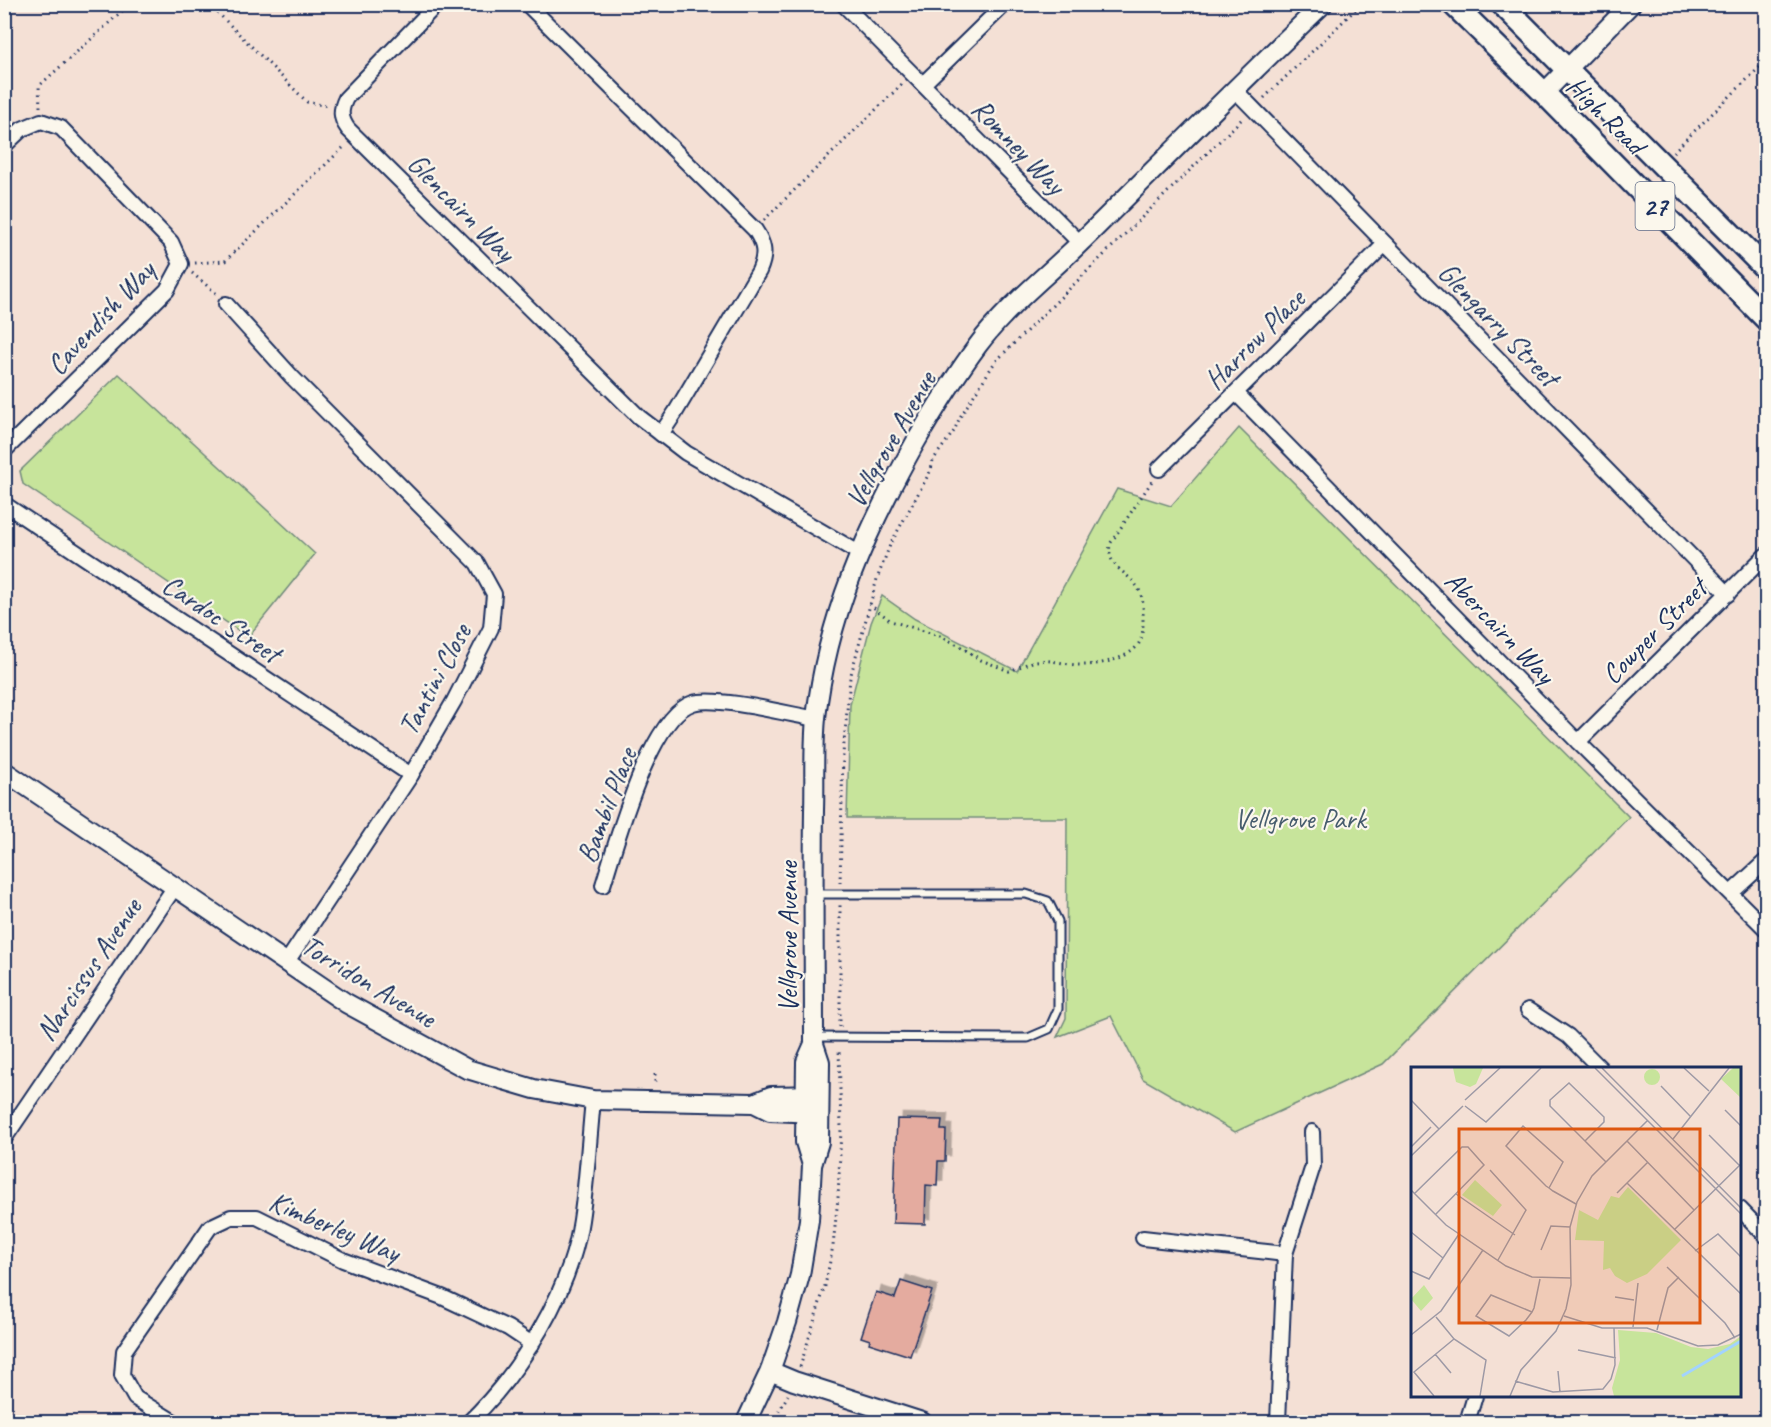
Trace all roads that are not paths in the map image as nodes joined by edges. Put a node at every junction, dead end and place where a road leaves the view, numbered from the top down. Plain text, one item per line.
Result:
1 (437, 4) edge
2 (528, 4) edge
3 (843, 4) edge
4 (1005, 4) edge
5 (1323, 4) edge
6 (1453, 4) edge
7 (1502, 4) edge
8 (1631, 4) edge
9 (1568, 70) junction
10 (923, 84) junction
11 (1234, 89) junction
12 (1544, 93) junction
13 (4, 146) edge
14 (1080, 243) junction
15 (1385, 244) junction
16 (1767, 269) edge
17 (226, 304) road end
18 (1767, 319) edge
19 (1236, 393) junction
20 (661, 434) junction
21 (4, 452) edge
22 (1159, 469) road end
23 (4, 504) edge
24 (859, 553) junction
25 (1767, 555) edge
26 (1728, 594) junction
27 (816, 719) junction
28 (1578, 742) junction
29 (4, 771) edge
30 (411, 775) junction
31 (1767, 861) edge
32 (603, 885) dead end
33 (174, 888) junction
34 (1731, 893) junction
35 (813, 894) junction
36 (1767, 929) edge
37 (286, 963) junction
38 (1528, 1010) dead end
39 (814, 1040) junction
40 (1599, 1067) edge
41 (593, 1100) junction
42 (813, 1104) junction
43 (1311, 1132) dead end
44 (4, 1139) edge
45 (1741, 1210) edge
46 (1767, 1236) edge
47 (1143, 1238) dead end
48 (1285, 1254) junction
49 (532, 1344) junction
50 (770, 1371) junction
51 (1474, 1397) edge
52 (174, 1422) edge
53 (469, 1422) edge
54 (746, 1422) edge
55 (922, 1422) edge
56 (1278, 1422) edge
57 (1467, 1422) edge

1 - 20 street, Glencairn Way
2 - 20 street
3 - 10 street, Romney Way
4 - 10 street
5 - 11 street, Vellgrove Avenue
6 - 12 main road, High Road / 27
7 - 9 main road, High Road / 27
8 - 9 street
9 - 12 street
9 - 16 main road, High Road / 27
10 - 14 street, Romney Way
11 - 14 street, Vellgrove Avenue
11 - 15 street, Glengarry Street
12 - 18 main road, High Road / 27
13 - 21 street, Cavendish Way
14 - 24 street, Vellgrove Avenue
15 - 19 street, Harrow Place
15 - 26 street, Glengarry Street
17 - 30 street, Tantini Close
19 - 22 street, Harrow Place
19 - 28 street, Abercairn Way
20 - 24 street, Glencairn Way
23 - 30 street, Cardoc Street
24 - 27 street, Vellgrove Avenue
25 - 26 street, Cowper Street
26 - 28 street, Cowper Street
27 - 32 street, Bambil Place
27 - 35 street, Vellgrove Avenue
28 - 34 street, Abercairn Way
29 - 33 street, Torridon Avenue
30 - 37 street, Tantini Close
31 - 34 street
33 - 37 street, Torridon Avenue
33 - 44 street, Narcissus Avenue
34 - 36 street, Abercairn Way
35 - 39 street, Vellgrove Avenue
35 - 39 lane
37 - 41 street, Torridon Avenue
38 - 40 street
39 - 42 street, Vellgrove Avenue
41 - 42 street, Torridon Avenue
41 - 49 street
42 - 50 street, Vellgrove Avenue
43 - 48 street
45 - 46 street
47 - 48 street
48 - 56 street
49 - 52 street, Kimberley Way
49 - 53 street
50 - 54 street, Vellgrove Avenue
50 - 55 street
51 - 57 street

